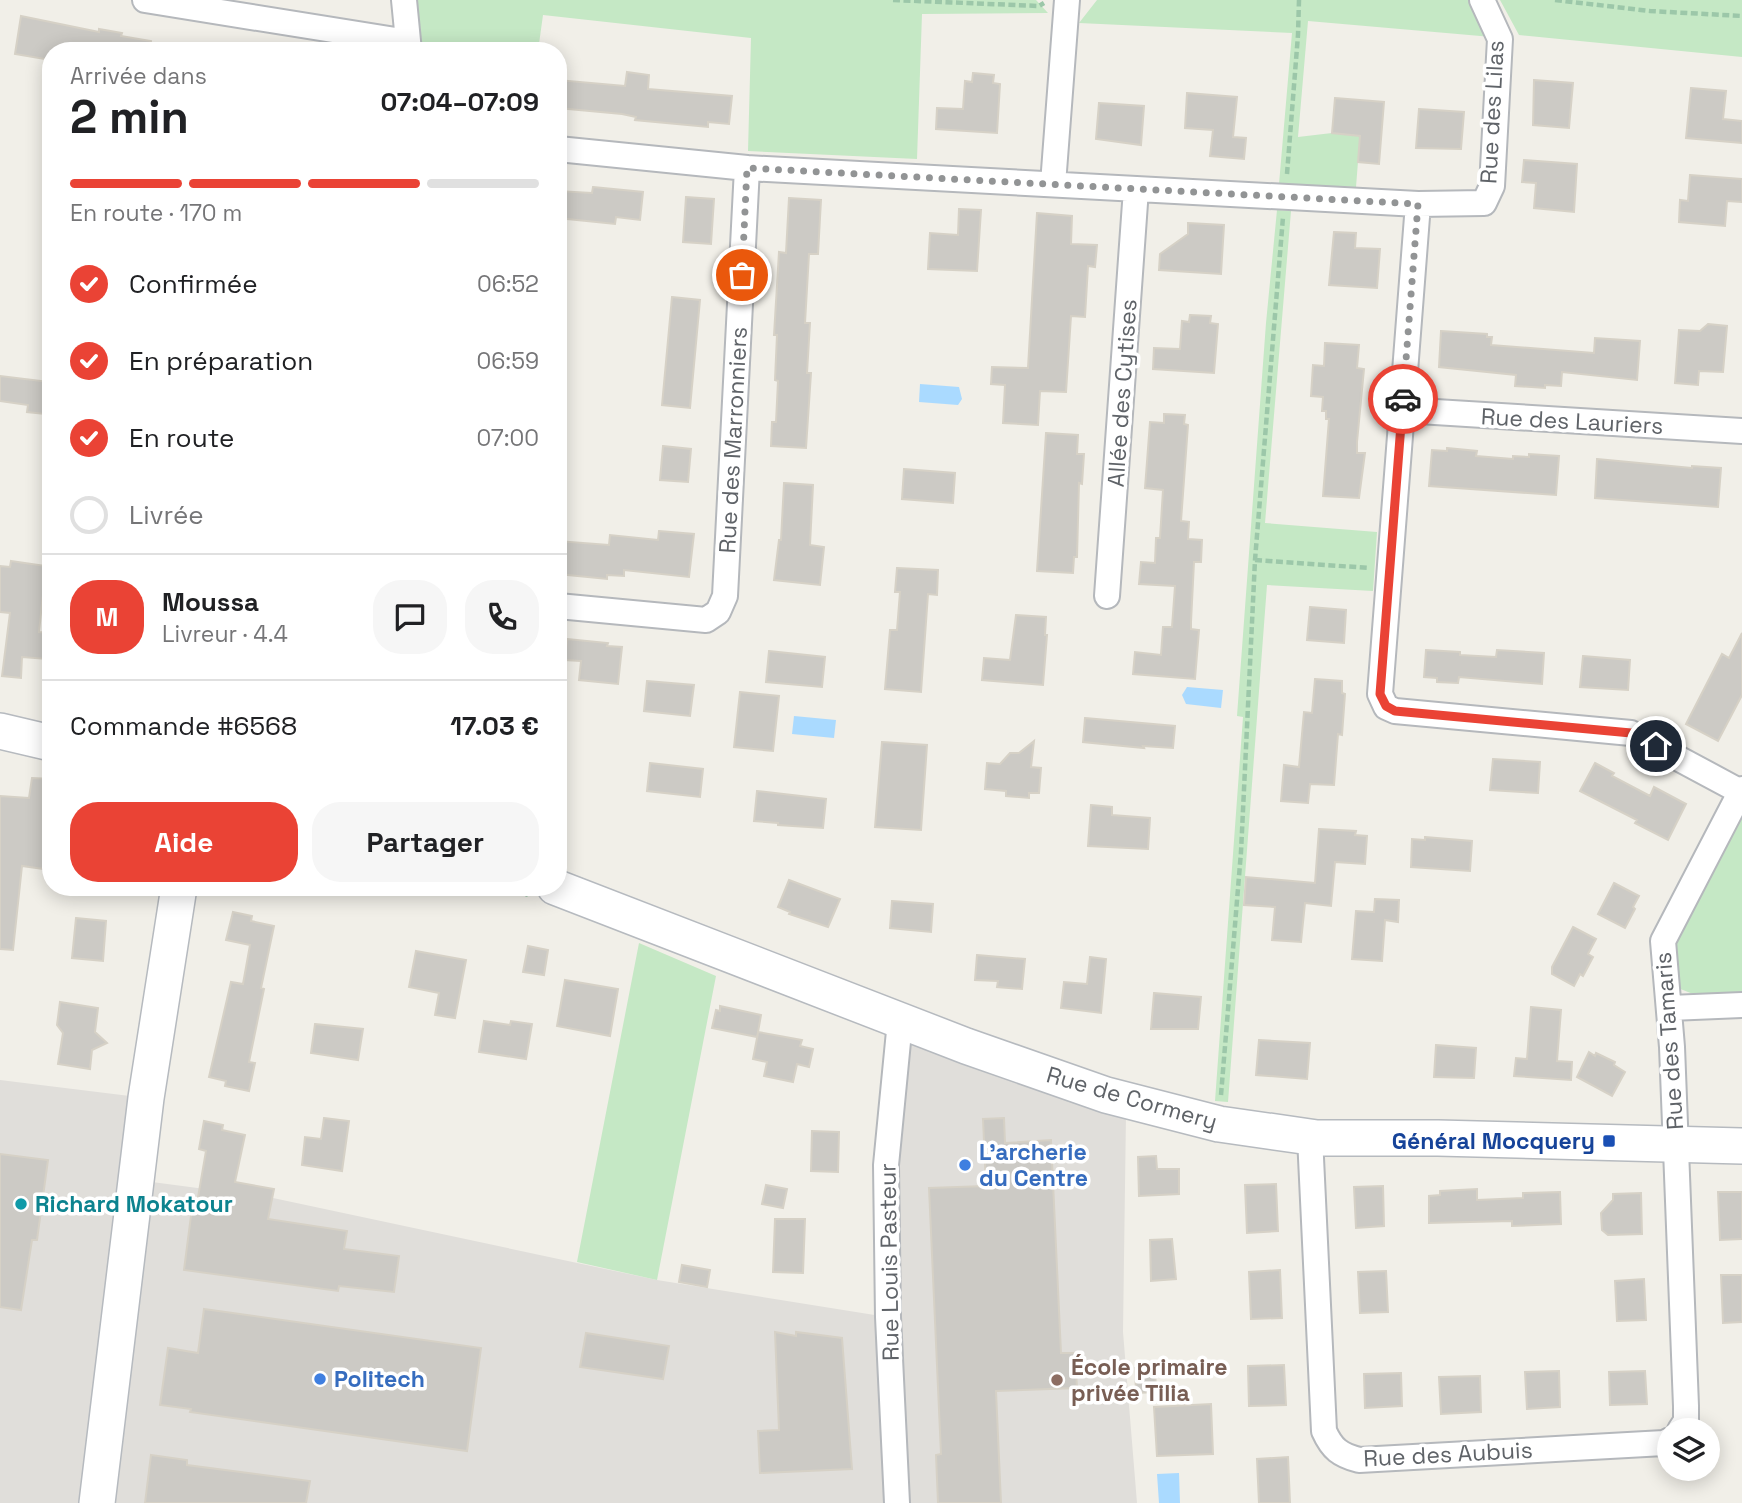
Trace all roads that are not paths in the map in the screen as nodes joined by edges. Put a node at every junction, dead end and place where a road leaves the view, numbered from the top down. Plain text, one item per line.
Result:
1 (404, 0) edge
2 (1067, 0) edge
3 (1482, 0) edge
4 (160, 1) edge
5 (381, 42) edge
6 (408, 42) edge
7 (567, 150) edge
8 (747, 168) junction
9 (1053, 184) junction
10 (1136, 189) junction
11 (1418, 204) junction
12 (1403, 410) junction
13 (1742, 430) edge
14 (1107, 596) dead end
15 (567, 608) edge
16 (0, 731) edge
17 (42, 741) edge
18 (1741, 790) edge
19 (567, 892) edge
20 (178, 896) edge
21 (1742, 1005) edge
22 (1670, 1008) junction
23 (900, 1021) junction
24 (1310, 1137) junction
25 (1676, 1143) junction
26 (1742, 1146) edge
27 (1686, 1418) edge
28 (1657, 1443) edge
29 (97, 1503) edge
30 (897, 1503) edge

1 - 6 street
2 - 9 street
3 - 11 street, Rue des Lilas
4 - 5 street
7 - 8 street
8 - 9 street, Rue des Lilas
8 - 15 street, Rue des Marronniers
9 - 10 street, Rue des Lilas
10 - 11 street, Rue des Lilas
10 - 14 street, Allée des Cytises
11 - 12 street
12 - 13 street, Rue des Lauriers
12 - 18 street
16 - 17 main road
18 - 22 street, Rue des Tamaris
19 - 23 main road, Rue de Cormery
20 - 29 main road
21 - 22 street
22 - 25 street, Rue des Tamaris
23 - 24 main road, Rue de Cormery
23 - 30 street, Rue Louis Pasteur
24 - 25 main road, Rue de Cormery
24 - 28 street, Rue des Aubuis
25 - 26 main road, Rue de Cormery
25 - 27 street

